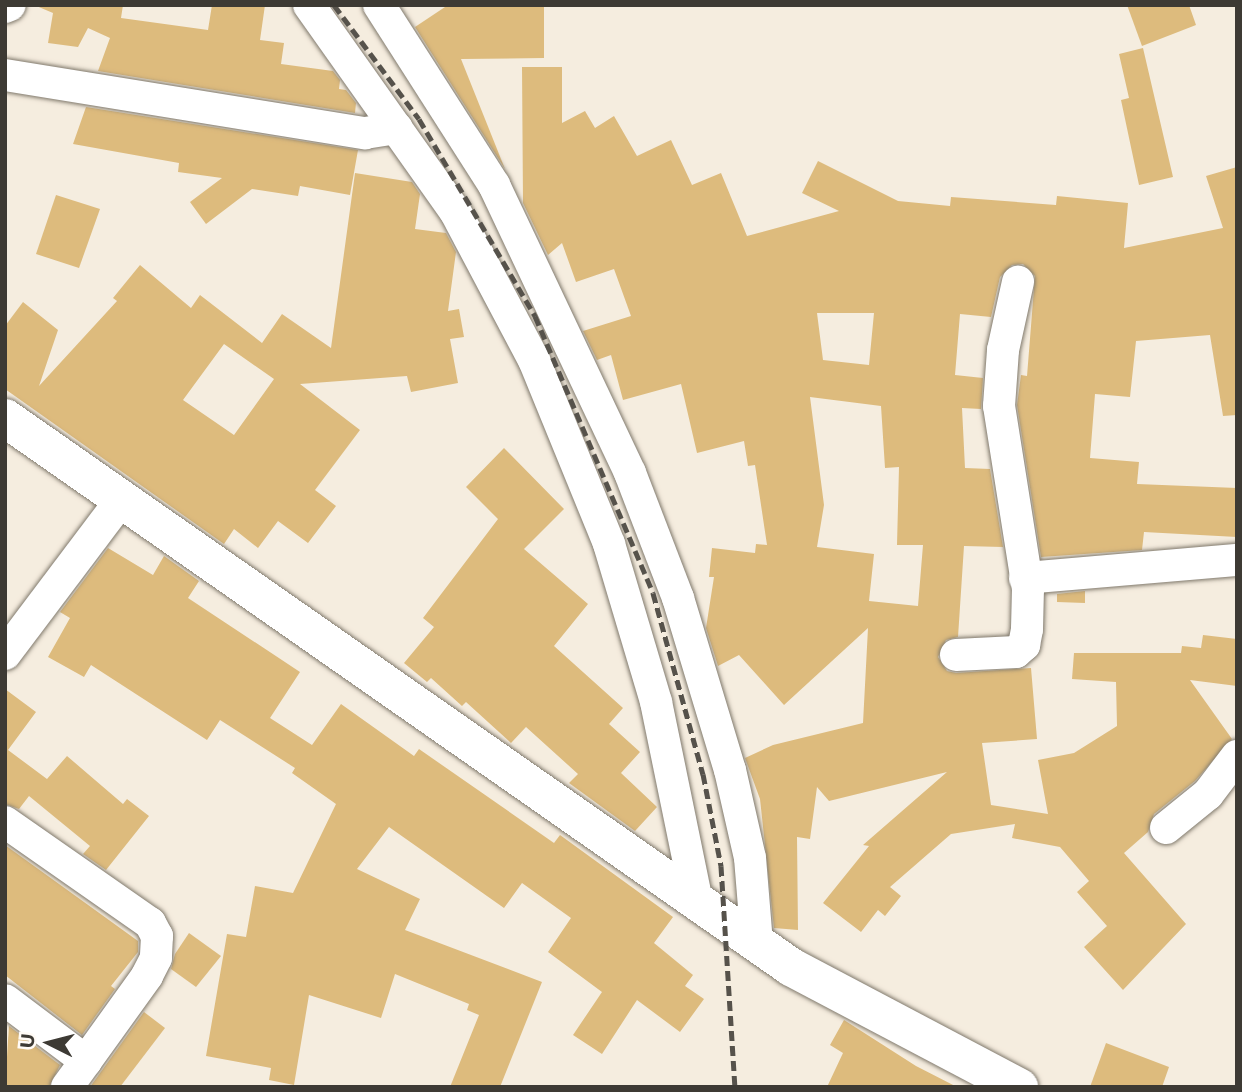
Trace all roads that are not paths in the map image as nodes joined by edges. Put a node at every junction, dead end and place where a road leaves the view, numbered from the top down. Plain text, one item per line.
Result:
1 (309, 5) edge
2 (379, 5) edge
3 (5, 75) edge
4 (397, 128) junction
5 (1018, 282) dead end
6 (5, 418) edge
7 (122, 499) junction
8 (1237, 560) edge
9 (1025, 578) junction
10 (5, 654) edge
11 (956, 655) dead end
12 (1237, 756) edge
13 (5, 822) edge
14 (1166, 828) dead end
15 (696, 897) junction
16 (757, 943) junction
17 (5, 1000) edge
18 (86, 1061) junction
19 (970, 1076) edge
20 (67, 1087) edge
21 (1019, 1087) edge

1 - 4 street
2 - 16 street
3 - 4 street
4 - 15 street
5 - 9 street
6 - 7 main road
7 - 10 street
7 - 15 main road
8 - 9 street
9 - 11 street
12 - 14 street
13 - 18 street
15 - 16 main road
16 - 19 main road
17 - 18 street
18 - 20 street
19 - 21 main road

